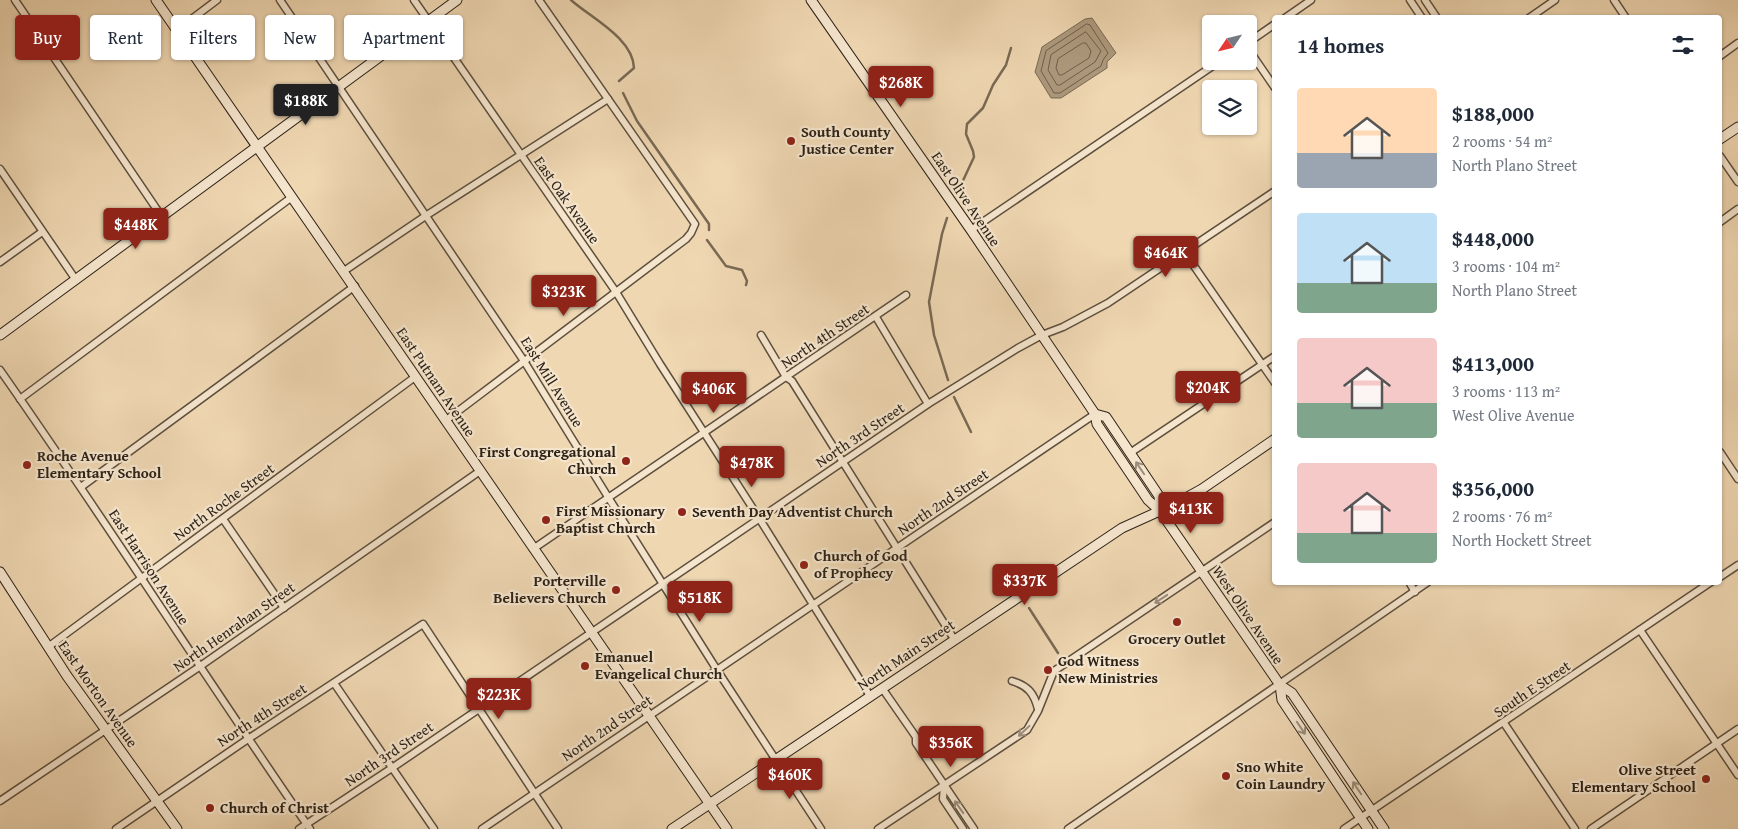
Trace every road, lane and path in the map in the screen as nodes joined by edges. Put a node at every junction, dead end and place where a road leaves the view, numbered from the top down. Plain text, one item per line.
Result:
1 (15, 0) edge
2 (156, 0) edge
3 (217, 0) edge
4 (280, 0) edge
5 (414, 0) edge
6 (457, 0) edge
7 (540, 0) edge
8 (811, 0) edge
9 (1311, 0) edge
10 (1410, 0) edge
11 (1424, 0) edge
12 (1555, 0) edge
13 (1614, 0) edge
14 (197, 15) edge
15 (425, 15) edge
16 (436, 15) edge
17 (1289, 15) edge
18 (1420, 15) edge
19 (1435, 15) edge
20 (1533, 15) edge
21 (1624, 15) edge
22 (171, 21) edge
23 (1272, 26) edge
24 (1258, 36) edge
25 (1738, 44) edge
26 (1722, 55) edge
27 (198, 60) edge
28 (375, 60) edge
29 (456, 60) edge
30 (1258, 63) edge
31 (1207, 70) edge
32 (1272, 84) edge
33 (340, 86) junction
34 (608, 99) junction
35 (1738, 127) edge
36 (1722, 138) edge
37 (258, 146) junction
38 (521, 156) junction
39 (1722, 159) edge
40 (0, 169) edge
41 (1738, 182) edge
42 (1272, 193) edge
43 (292, 197) junction
44 (1738, 209) edge
45 (427, 215) junction
46 (162, 217) junction
47 (1722, 221) edge
48 (971, 230) junction
49 (42, 232) junction
50 (1185, 253) junction
51 (0, 262) edge
52 (344, 271) junction
53 (76, 280) junction
54 (355, 286) junction
55 (616, 292) junction
56 (906, 295) dead end
57 (876, 317) junction
58 (0, 335) edge
59 (761, 335) dead end
60 (1042, 335) junction
61 (1272, 358) edge
62 (524, 360) junction
63 (1262, 364) junction
64 (0, 370) edge
65 (415, 377) junction
66 (786, 377) junction
67 (1272, 379) edge
68 (20, 398) junction
69 (928, 404) junction
70 (1095, 414) junction
71 (445, 420) junction
72 (704, 434) junction
73 (1272, 441) edge
74 (1130, 453) junction
75 (1722, 455) edge
76 (843, 462) junction
77 (480, 471) junction
78 (1738, 479) edge
79 (80, 487) junction
80 (608, 497) junction
81 (1160, 510) junction
82 (759, 518) junction
83 (223, 519) junction
84 (1272, 524) edge
85 (897, 548) junction
86 (533, 549) junction
87 (1738, 565) edge
88 (1201, 571) junction
89 (0, 572) edge
90 (1722, 576) edge
91 (142, 578) junction
92 (663, 584) junction
93 (1410, 585) edge
94 (1424, 585) edge
95 (1707, 585) edge
96 (1415, 592) junction
97 (813, 604) junction
98 (284, 608) junction
99 (1640, 630) junction
100 (591, 633) junction
101 (954, 639) junction
102 (48, 647) junction
103 (199, 667) junction
104 (717, 670) junction
105 (1012, 682) dead end
106 (334, 683) junction
107 (1280, 685) junction
108 (882, 688) junction
109 (870, 696) junction
110 (479, 709) junction
111 (1038, 710) junction
112 (649, 715) junction
113 (1504, 723) junction
114 (1738, 729) edge
115 (106, 731) junction
116 (248, 739) junction
117 (1717, 743) junction
118 (775, 760) junction
119 (392, 768) junction
120 (1738, 775) edge
121 (944, 786) junction
122 (533, 793) junction
123 (158, 800) junction
124 (0, 801) edge
125 (710, 804) junction
126 (1366, 814) junction
127 (308, 826) edge
128 (116, 829) edge
129 (177, 829) edge
130 (299, 829) edge
131 (434, 829) edge
132 (482, 829) edge
133 (558, 829) edge
134 (672, 829) edge
135 (727, 829) edge
136 (821, 829) edge
137 (878, 829) edge
138 (963, 829) edge
139 (974, 829) edge
140 (1068, 829) edge
141 (1344, 829) edge
142 (1368, 829) edge
143 (1384, 829) edge
144 (1575, 829) edge
145 (1591, 829) edge

1 - 46 street
2 - 22 main road, East Putnam Avenue
3 - 14 street
4 - 33 street, East Mill Avenue
5 - 15 street, East Oak Avenue
6 - 16 main road
7 - 34 street
8 - 48 main road, East Olive Avenue
9 - 17 street
10 - 18 street
11 - 19 street
12 - 20 street
13 - 21 street
23 - 24 street
25 - 26 street
27 - 37 main road, East Putnam Avenue
28 - 33 main road
29 - 38 street, East Oak Avenue
30 - 32 street
31 - 48 street
33 - 37 main road
33 - 45 street, East Mill Avenue
34 - 38 street
34 - 55 street
35 - 36 main road
37 - 43 main road, East Putnam Avenue
37 - 46 main road
38 - 45 street
38 - 55 street, East Oak Avenue
39 - 41 street
40 - 49 street
42 - 50 street, North 3rd Street
43 - 52 main road, East Putnam Avenue
43 - 68 street
44 - 47 street
45 - 52 street
45 - 62 street, East Mill Avenue
46 - 53 main road
48 - 60 main road, East Olive Avenue
49 - 51 street
49 - 53 street
50 - 60 street, North 3rd Street
50 - 63 street
52 - 54 main road, East Putnam Avenue
53 - 58 main road
54 - 65 main road, East Putnam Avenue
54 - 79 street
55 - 62 street
55 - 72 street, East Oak Avenue
56 - 57 street, North 4th Street
57 - 66 street, North 4th Street
57 - 69 street
59 - 66 street
60 - 69 street, North 3rd Street
60 - 70 main road, East Olive Avenue
61 - 63 street
62 - 71 street
62 - 80 street, East Mill Avenue
63 - 67 street
63 - 74 street
64 - 68 street, East Harrison Avenue
65 - 71 main road, East Putnam Avenue
65 - 83 street, North Roche Street
66 - 72 street, North 4th Street
66 - 76 street
68 - 79 street, East Harrison Avenue
69 - 76 street, North 3rd Street
70 - 74 main road, East Olive Avenue
70 - 81 main road, East Olive Avenue
70 - 85 street, North 2nd Street
71 - 77 main road, East Putnam Avenue
72 - 80 street, North 4th Street
72 - 82 street, East Oak Avenue
73 - 81 main road, North Main Street
81 -> 74 main road, East Olive Avenue
75 - 78 street
76 - 82 street, North 3rd Street
76 - 85 street
77 - 86 main road, East Putnam Avenue
77 - 98 street, North Henrahan Street
79 - 91 street, East Harrison Avenue
80 - 86 street, North 4th Street
80 - 92 street, East Mill Avenue
81 - 88 main road, West Olive Avenue
81 - 101 main road, North Main Street
82 - 92 street, North 3rd Street
82 - 97 street, East Oak Avenue
83 - 91 street, North Roche Street
83 - 98 street
84 - 88 street
85 - 97 street, North 2nd Street
85 - 101 street
86 - 100 main road, East Putnam Avenue
87 - 90 street
88 - 107 main road, West Olive Avenue
88 -> 111 street
89 - 102 main road, East Morton Avenue
91 - 102 street, North Roche Street
91 - 103 street, East Harrison Avenue
92 - 100 street, North 3rd Street
92 - 104 street, East Mill Avenue
93 - 96 street
94 - 96 street
95 - 99 street, South E Street
96 - 107 street
97 - 104 street, North 2nd Street
97 - 109 street, East Oak Avenue
98 - 103 street, North Henrahan Street
99 - 113 street, South E Street
99 - 117 street
100 - 110 street, North 3rd Street
100 - 112 main road, East Putnam Avenue
101 - 108 main road, North Main Street
102 - 115 main road, East Morton Avenue
103 - 115 street, North Henrahan Street
103 - 116 street, East Harrison Avenue
104 - 112 street, North 2nd Street
104 - 118 street, East Mill Avenue
105 - 111 street
106 - 110 street, North 4th Street
106 - 116 street, North 4th Street
106 - 119 street
126 -> 107 main road, West Olive Avenue
107 -> 126 main road, West Olive Avenue
107 - 140 street
108 - 109 main road, North Main Street
108 - 121 street
109 - 118 main road, North Main Street
110 - 119 street, North 3rd Street
110 - 122 street
111 -> 121 street
112 - 122 street, North 2nd Street
112 - 125 main road, East Putnam Avenue
113 - 126 street, South E Street
113 - 144 street
114 - 117 street
115 - 123 main road, East Morton Avenue
115 - 124 street, North Henrahan Street
116 - 123 street, North 4th Street
116 - 127 street, East Harrison Avenue
117 - 120 street
117 - 145 street
118 - 125 main road, North Main Street
118 - 136 street, East Mill Avenue
119 - 127 street, North 3rd Street
119 - 131 street
121 - 137 street
121 - 138 street
139 -> 121 street
122 - 132 street, North 2nd Street
122 - 133 street
123 - 128 street, North 4th Street
123 - 129 main road, East Morton Avenue
125 - 134 main road, North Main Street
125 - 135 main road, East Putnam Avenue
126 - 141 street, South E Street
126 - 142 main road, West Olive Avenue
126 - 143 main road, West Olive Avenue
127 - 130 street, North 3rd Street

